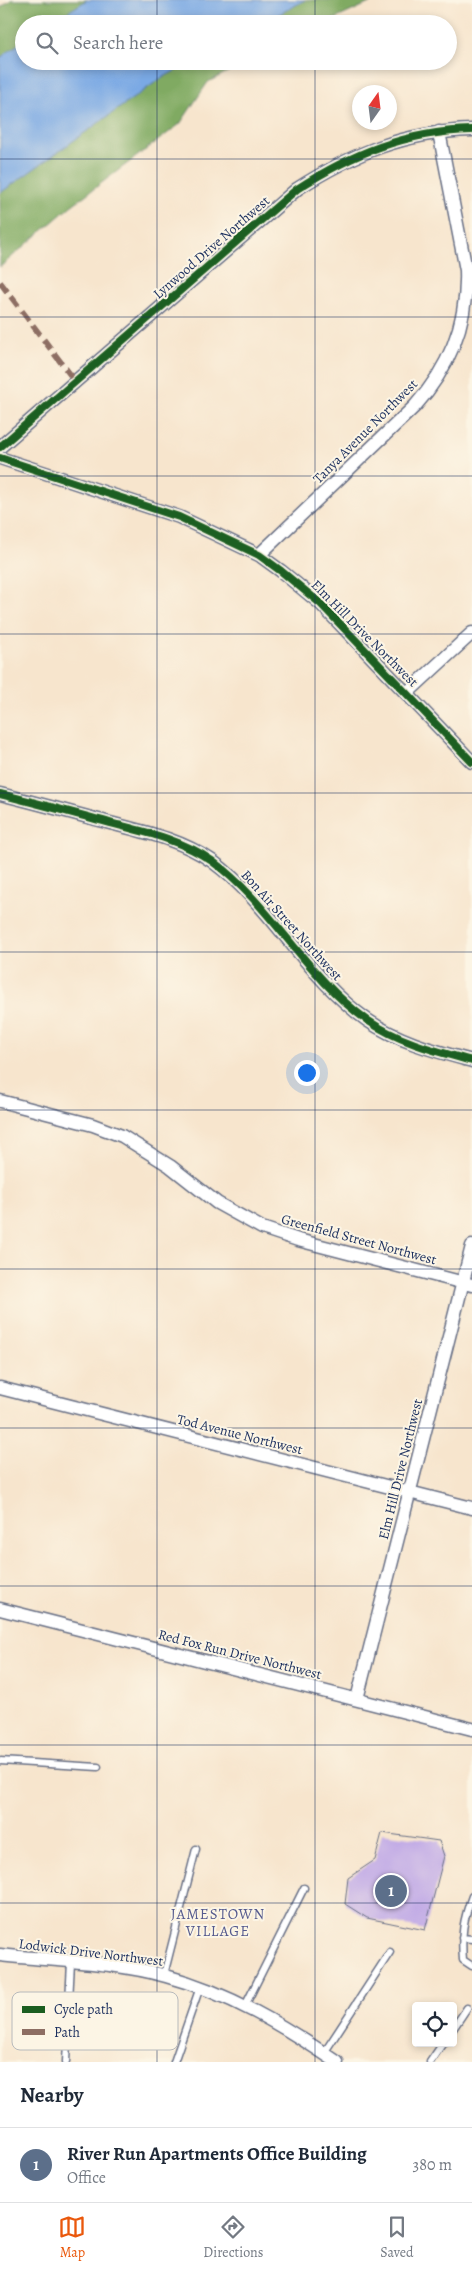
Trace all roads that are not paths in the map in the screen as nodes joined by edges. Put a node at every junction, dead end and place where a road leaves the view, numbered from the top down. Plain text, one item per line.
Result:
1 (472, 130) edge
2 (439, 132) junction
3 (0, 447) edge
4 (0, 458) edge
5 (259, 555) junction
6 (472, 632) edge
7 (407, 693) junction
8 (472, 762) edge
9 (0, 794) edge
10 (472, 1061) edge
11 (0, 1101) edge
12 (472, 1246) edge
13 (468, 1283) edge
14 (0, 1388) edge
15 (410, 1492) junction
16 (472, 1508) edge
17 (0, 1610) edge
18 (357, 1700) junction
19 (472, 1729) edge
20 (0, 1761) edge
21 (98, 1768) dead end
22 (196, 1849) dead end
23 (304, 1888) dead end
24 (472, 1896) edge
25 (462, 1938) junction
26 (472, 1939) edge
27 (390, 1952) dead end
28 (0, 1955) edge
29 (71, 1962) junction
30 (472, 1966) edge
31 (164, 1975) junction
32 (200, 1987) junction
33 (70, 1992) edge
34 (245, 2006) junction
35 (468, 2008) dead end
36 (457, 2023) edge
37 (440, 2047) edge
38 (324, 2053) junction
39 (174, 2062) edge
40 (338, 2062) edge
41 (430, 2062) edge

1 - 2 street, Lynwood Drive Northwest
2 - 3 street, Lynwood Drive Northwest
2 - 5 street, Tanya Avenue Northwest
4 - 5 street, Elm Hill Drive Northwest
5 - 7 street, Elm Hill Drive Northwest
6 - 7 street
7 - 8 street, Elm Hill Drive Northwest
9 - 10 street, Bon Air Street Northwest
11 - 13 street, Greenfield Street Northwest
12 - 13 street, Elm Hill Drive Northwest
13 - 15 street, Elm Hill Drive Northwest
14 - 15 street, Tod Avenue Northwest
15 - 16 street, Tod Avenue Northwest
15 - 18 street, Elm Hill Drive Northwest
17 - 18 street, Red Fox Run Drive Northwest
18 - 19 street, Red Fox Run Drive Northwest
20 - 21 lane
22 - 31 lane
23 - 34 lane
24 - 25 lane
25 - 26 lane
25 - 30 lane
27 - 38 lane
28 - 29 street, Lodwick Drive Northwest
29 - 31 street, Lodwick Drive Northwest
29 - 33 lane
31 - 32 street, Lodwick Drive Northwest
32 - 34 street, Lodwick Drive Northwest
32 - 39 lane
34 - 38 street, Lodwick Drive Northwest
35 - 36 lane
37 - 41 lane
38 - 40 street, Lodwick Drive Northwest

